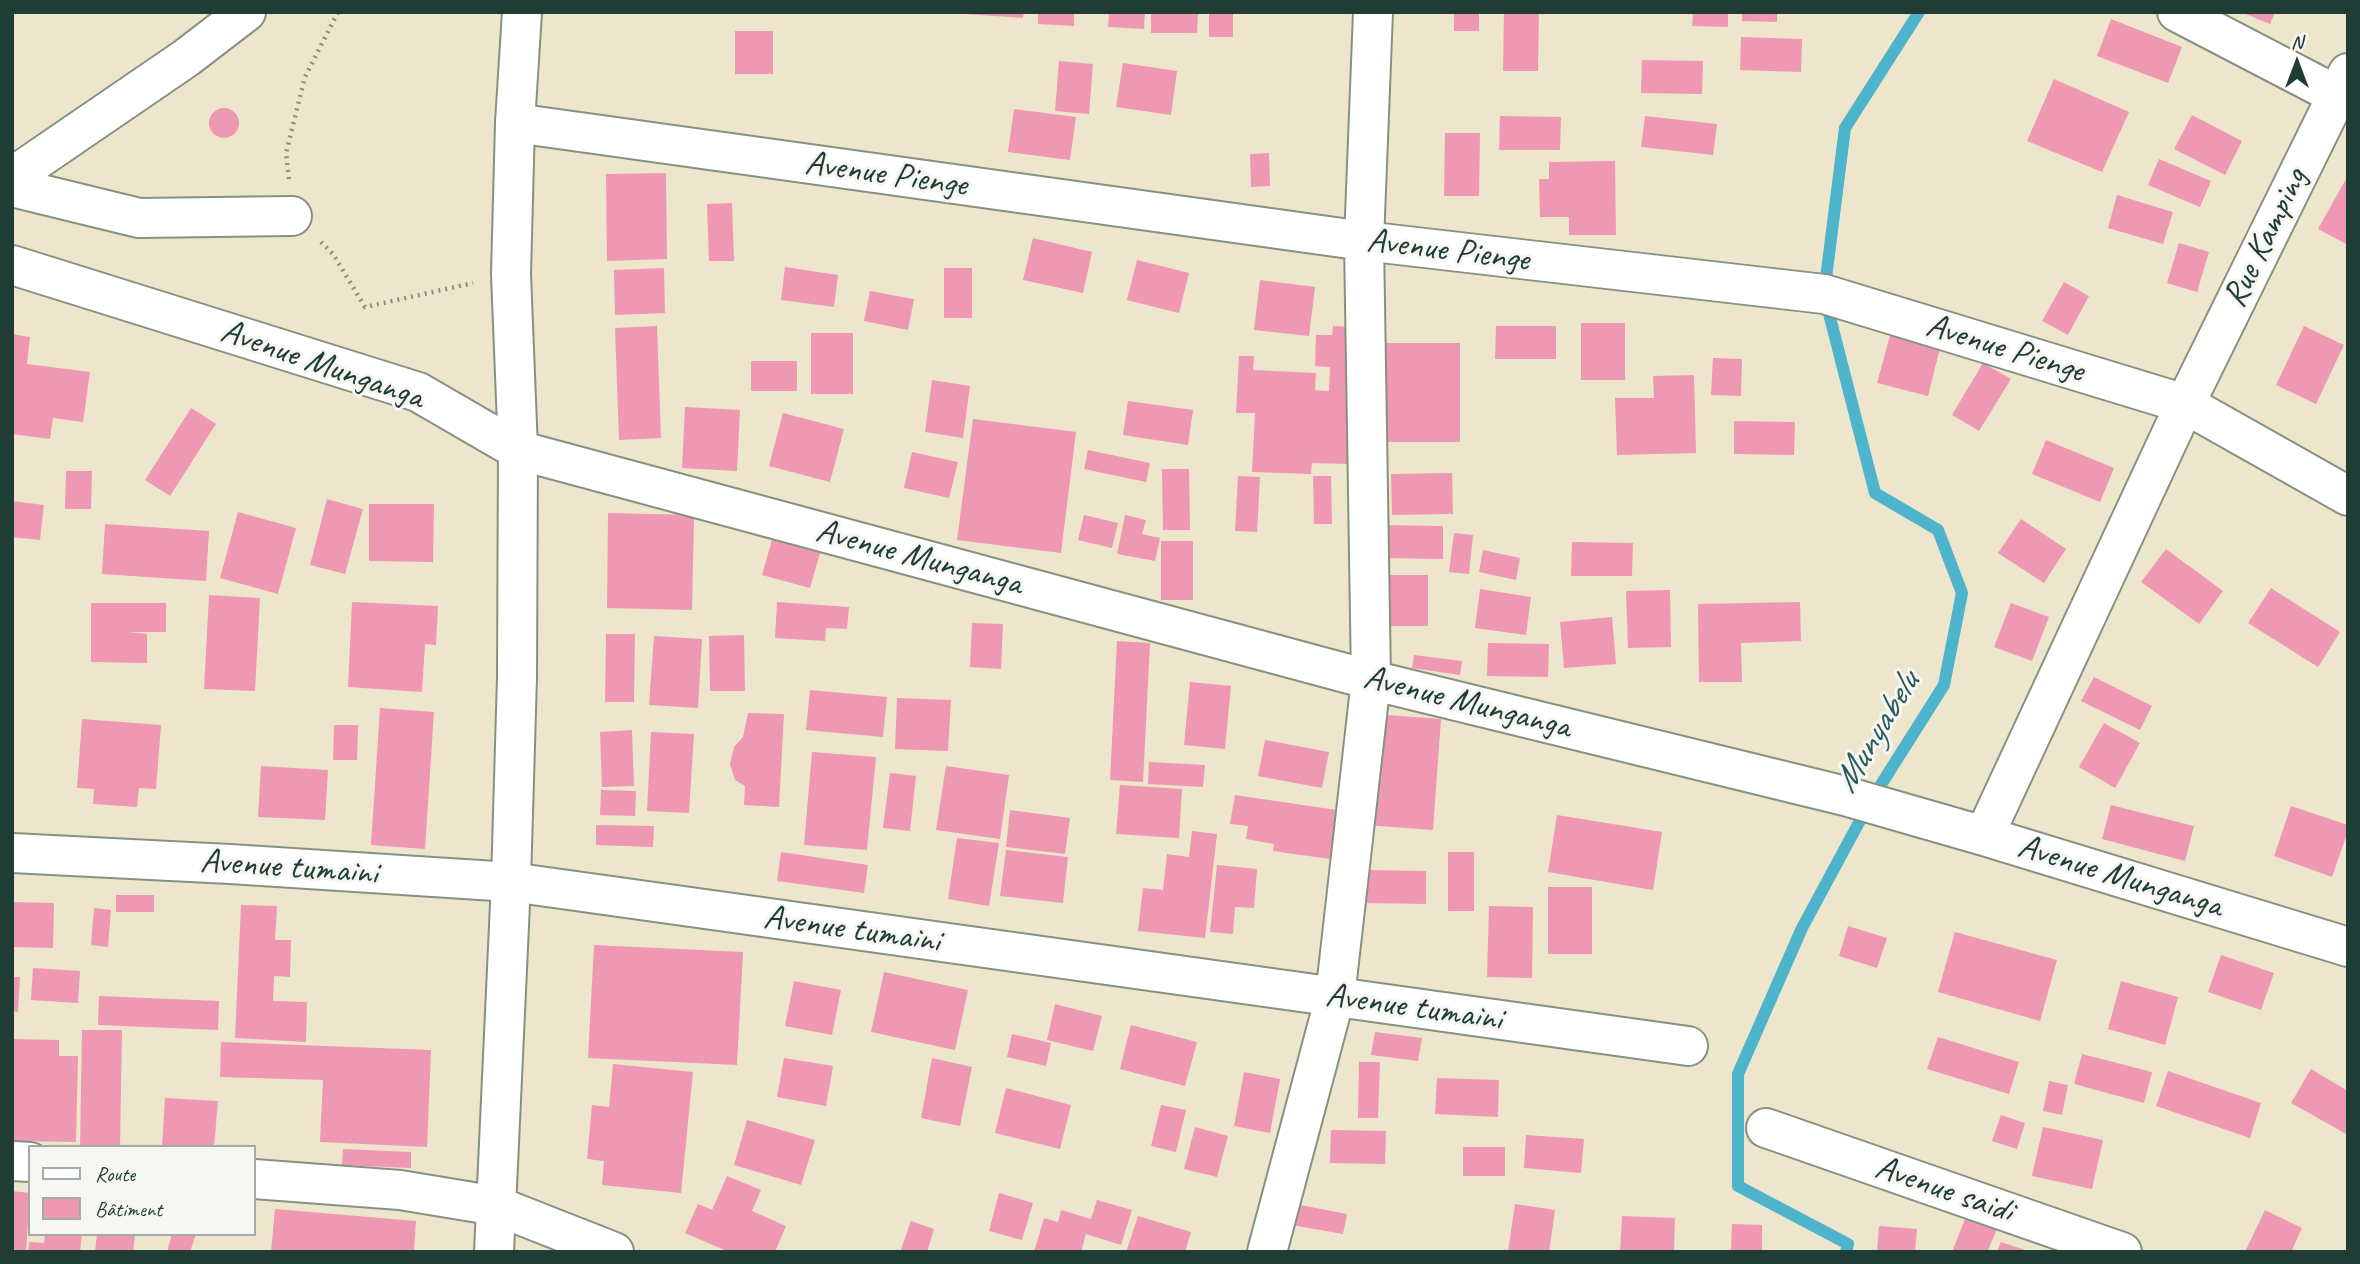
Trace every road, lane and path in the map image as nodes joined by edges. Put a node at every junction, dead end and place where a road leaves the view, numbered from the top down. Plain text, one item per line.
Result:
1 (246, 12) edge
2 (338, 12) edge
3 (522, 12) edge
4 (1373, 12) edge
5 (2176, 12) edge
6 (2344, 89) edge
7 (515, 123) junction
8 (12, 177) edge
9 (12, 187) edge
10 (292, 216) junction
11 (1364, 241) junction
12 (12, 265) edge
13 (511, 274) junction
14 (2185, 404) junction
15 (518, 450) junction
16 (2348, 496) edge
17 (1371, 680) junction
18 (1984, 836) junction
19 (12, 853) edge
20 (511, 882) junction
21 (2348, 947) edge
22 (1335, 997) junction
23 (1688, 1046) dead end
24 (1766, 1128) dead end
25 (256, 1179) edge
26 (497, 1206) junction
27 (494, 1252) edge
28 (614, 1252) edge
29 (1267, 1252) edge
30 (2122, 1252) edge

1 - 8 main road
2 - 10 path
3 - 7 main road
4 - 11 main road
5 - 6 main road
6 - 14 main road, Rue Kamping
7 - 11 main road, Avenue Pienge
7 - 13 main road
9 - 10 main road
10 - 13 path
11 - 14 main road, Avenue Pienge
11 - 17 main road
12 - 15 main road, Avenue Munganga
13 - 15 main road
14 - 16 main road, Avenue Pienge
14 - 18 main road, Rue Kamping
15 - 17 main road, Avenue Munganga
15 - 20 main road
17 - 18 main road, Avenue Munganga
17 - 22 main road
18 - 21 main road, Avenue Munganga
19 - 20 main road, Avenue tumaini
20 - 22 main road, Avenue tumaini
20 - 26 main road
22 - 23 main road, Avenue tumaini
22 - 29 main road
24 - 30 main road, Avenue saidi
25 - 26 main road
26 - 27 main road
26 - 28 main road

